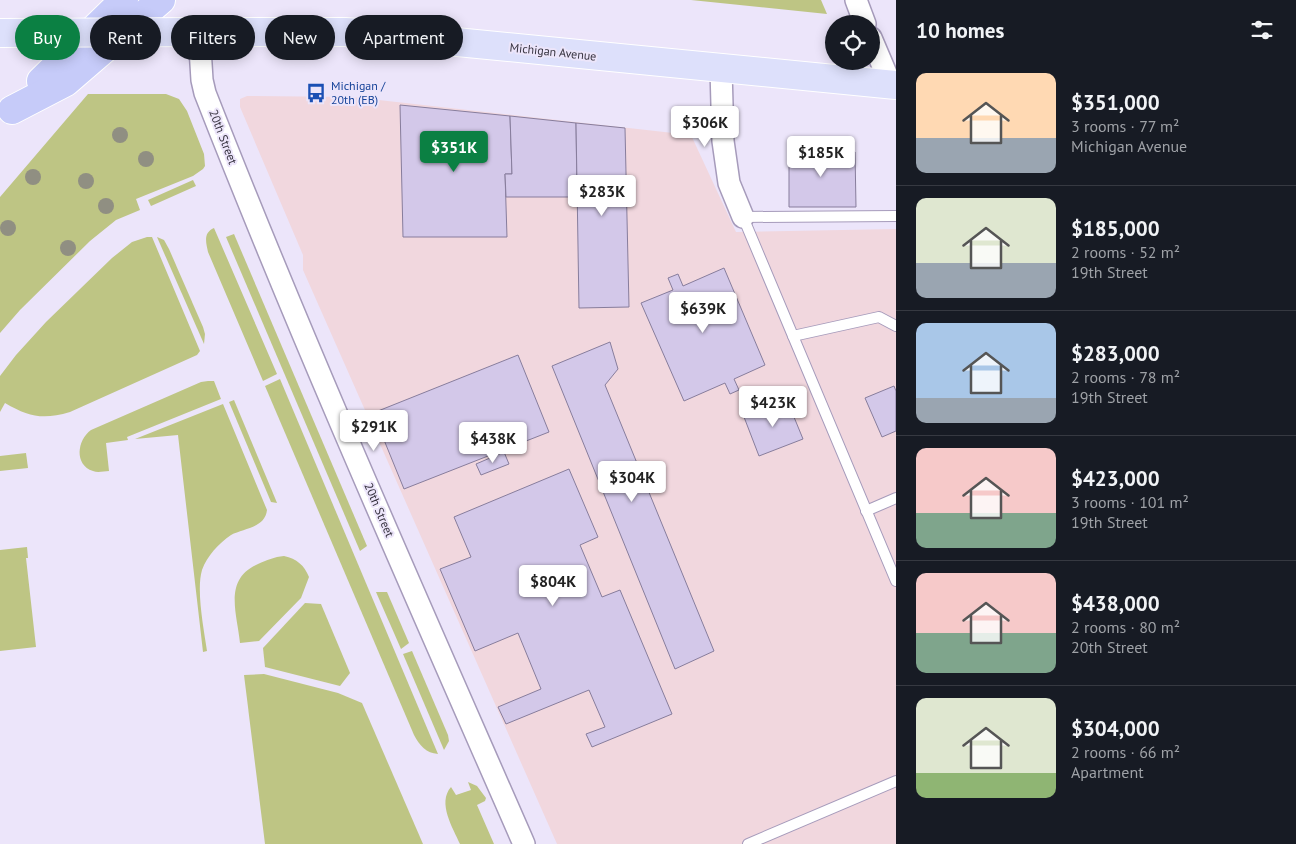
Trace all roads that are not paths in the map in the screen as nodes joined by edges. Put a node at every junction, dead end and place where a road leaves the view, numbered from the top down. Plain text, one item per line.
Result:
1 (124, 0) edge
2 (161, 0) edge
3 (856, 0) edge
4 (862, 15) edge
5 (171, 32) edge
6 (255, 32) edge
7 (0, 33) edge
8 (880, 57) edge
9 (202, 60) edge
10 (720, 69) junction
11 (893, 85) edge
12 (6, 117) edge
13 (743, 216) junction
14 (896, 216) edge
15 (896, 326) edge
16 (793, 336) junction
17 (896, 498) edge
18 (866, 511) junction
19 (896, 581) edge
20 (896, 781) edge
21 (524, 844) edge
22 (748, 844) edge

1 - 12 highway
2 - 12 highway
3 - 4 street
5 - 7 main road, Michigan Avenue, bridge
6 - 10 main road, Michigan Avenue
8 - 11 street
9 - 21 street, 20th Street
10 - 11 main road, Michigan Avenue
10 - 13 street
13 - 14 lane
13 - 16 lane
15 - 16 lane
16 - 18 lane
17 - 18 lane
18 - 19 lane
20 - 22 lane

